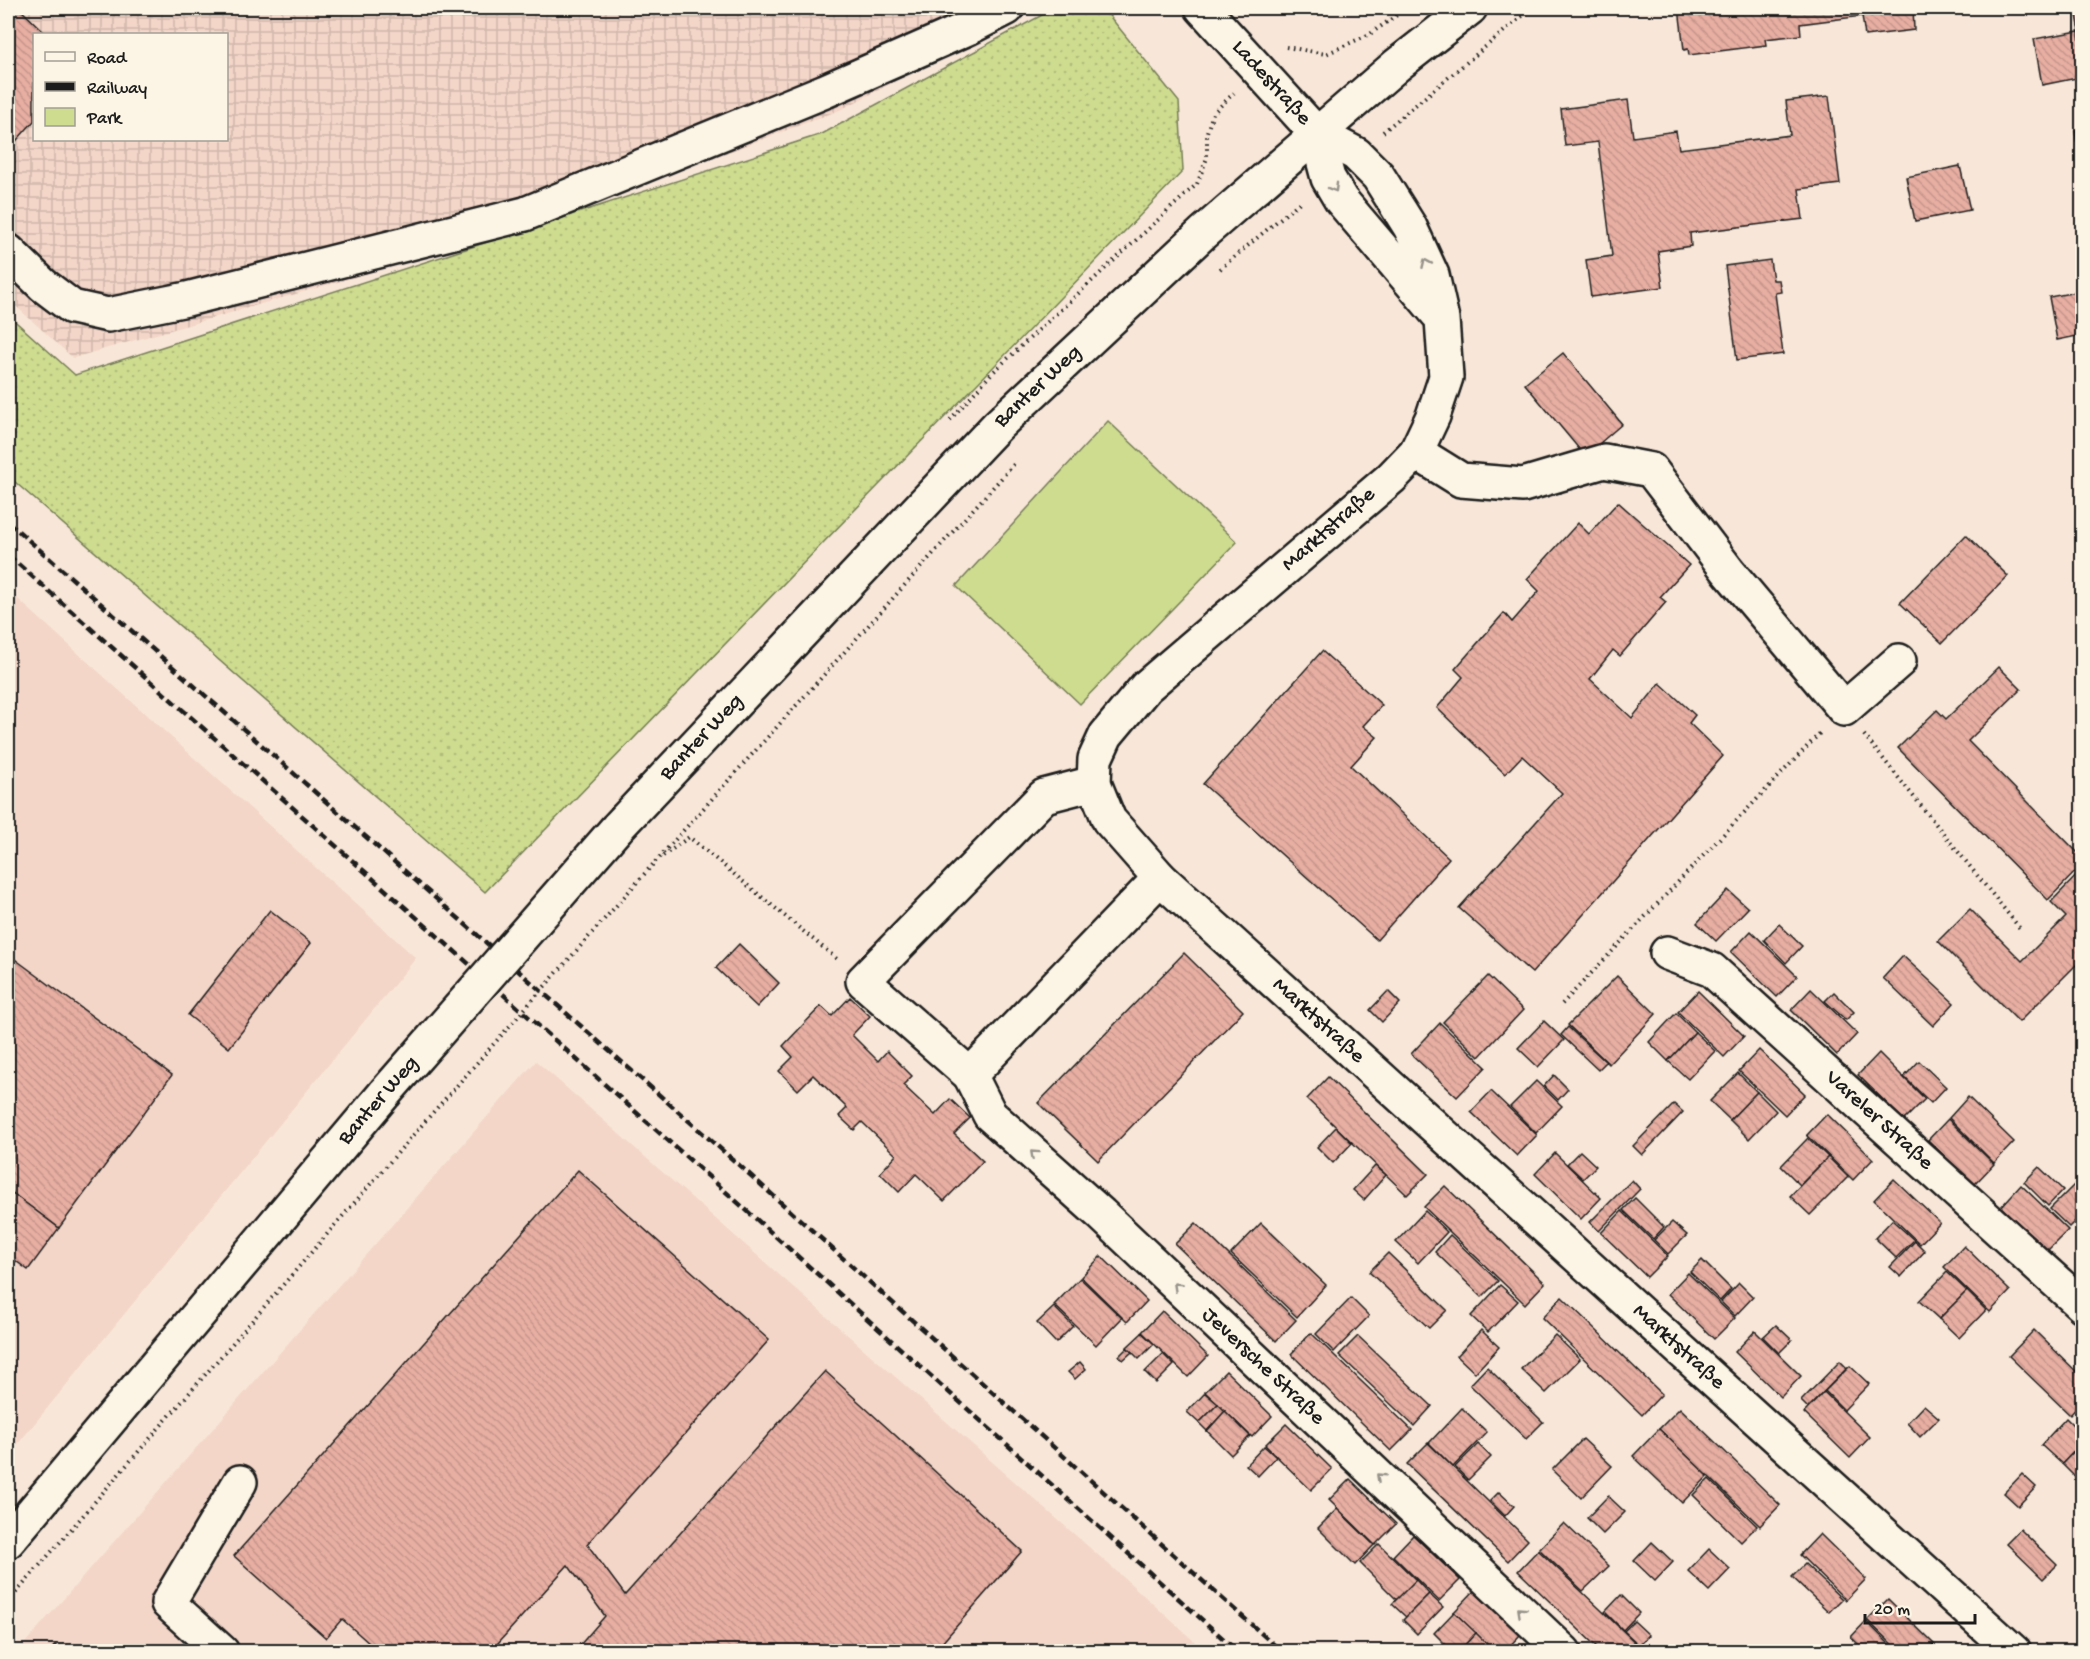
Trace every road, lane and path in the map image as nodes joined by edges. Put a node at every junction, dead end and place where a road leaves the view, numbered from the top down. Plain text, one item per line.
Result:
1 (1007, 8) edge
2 (1202, 8) edge
3 (1470, 8) edge
4 (1532, 8) edge
5 (1316, 133) junction
6 (1356, 154) junction
7 (1328, 178) junction
8 (8, 251) edge
9 (1211, 277) dead end
10 (1442, 319) junction
11 (1416, 452) junction
12 (1021, 456) dead end
13 (1899, 661) dead end
14 (1844, 709) junction
15 (1094, 783) junction
16 (655, 862) junction
17 (1160, 878) junction
18 (2022, 931) dead end
19 (1667, 953) dead end
20 (863, 981) junction
21 (1562, 1004) dead end
22 (970, 1075) junction
23 (2082, 1305) edge
24 (240, 1482) dead end
25 (8, 1540) edge
26 (8, 1602) edge
27 (222, 1652) edge
28 (1564, 1652) edge
29 (2014, 1652) edge

1 - 8 street
2 - 5 street, Ladestraße
3 - 5 street, Banter Weg
4 - 6 path
5 - 6 street, Marktstraße
5 - 7 street
5 - 25 street, Banter Weg, bridge
10 -> 6 street, Marktstraße
7 - 9 path
7 -> 10 street
10 - 11 street, Marktstraße
11 - 14 street
11 - 15 street, Marktstraße
12 - 16 path
13 - 14 street
14 - 18 path
14 - 21 path
15 - 17 street, Marktstraße
15 - 20 street
16 - 20 path
16 - 26 path, bridge
17 - 22 street
17 - 29 street, Marktstraße
19 - 23 street, Vareler Straße
20 - 22 street
28 -> 22 street, Jeversche Straße
24 - 27 street

